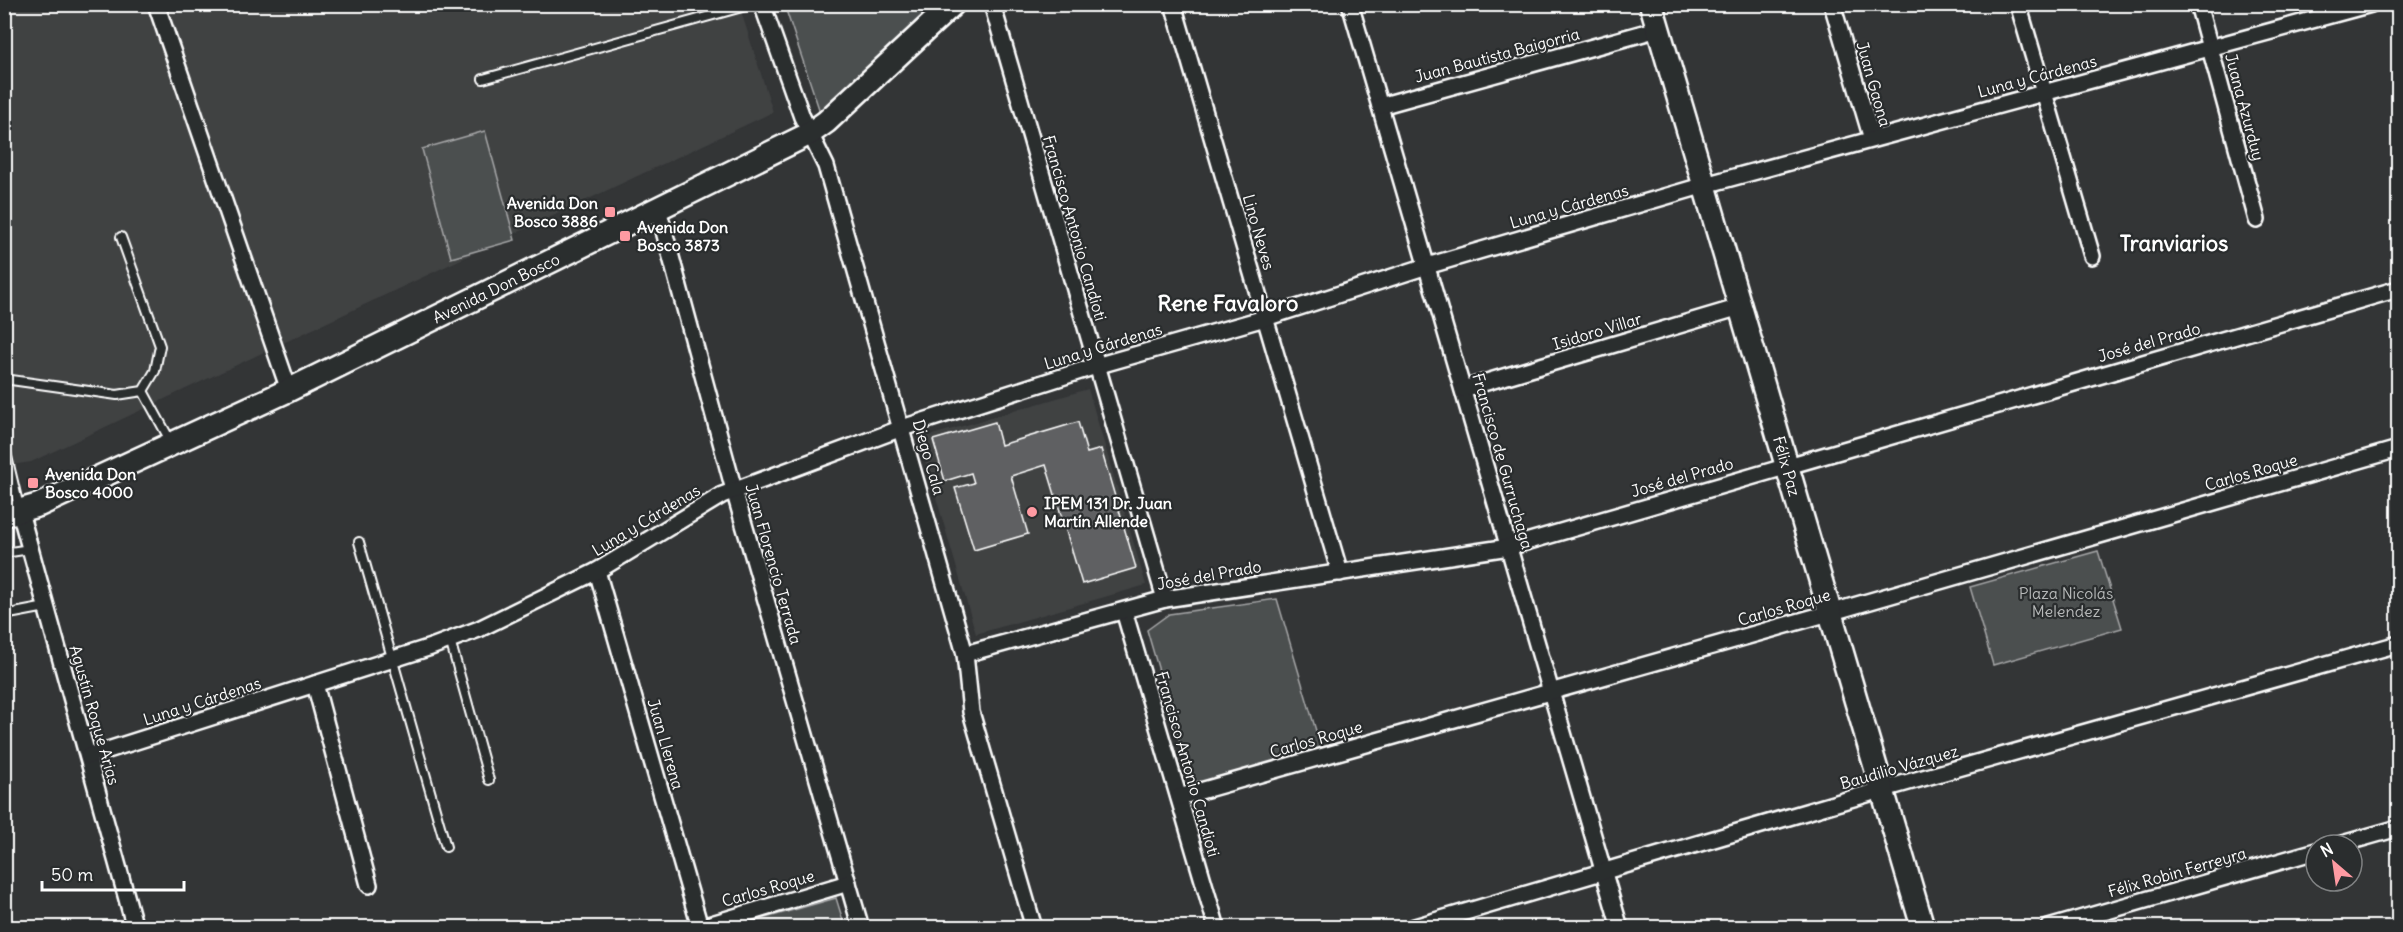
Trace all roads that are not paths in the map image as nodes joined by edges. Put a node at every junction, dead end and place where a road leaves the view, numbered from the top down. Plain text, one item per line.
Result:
1 (156, 4) edge
2 (753, 4) edge
3 (762, 4) edge
4 (953, 4) edge
5 (993, 4) edge
6 (1173, 4) edge
7 (1350, 4) edge
8 (1651, 4) edge
9 (1832, 4) edge
10 (2018, 4) edge
11 (2198, 4) edge
12 (2371, 4) edge
13 (1658, 29) junction
14 (2210, 47) junction
15 (483, 79) dead end
16 (2044, 93) junction
17 (1380, 106) junction
18 (809, 134) junction
19 (1872, 139) junction
20 (1705, 185) junction
21 (658, 209) junction
22 (2257, 220) dead end
23 (121, 237) dead end
24 (2092, 256) dead end
25 (1427, 266) junction
26 (2398, 289) edge
27 (1740, 307) junction
28 (1265, 318) junction
29 (1096, 366) junction
30 (4, 379) edge
31 (1463, 389) junction
32 (289, 390) junction
33 (143, 391) junction
34 (902, 428) junction
35 (4, 444) edge
36 (172, 444) junction
37 (2398, 448) edge
38 (1786, 465) junction
39 (734, 490) junction
40 (12, 514) edge
41 (359, 542) dead end
42 (1509, 547) junction
43 (30, 549) junction
44 (4, 554) edge
45 (597, 571) junction
46 (1340, 573) junction
47 (1165, 599) junction
48 (46, 607) junction
49 (1124, 611) junction
50 (1829, 613) junction
51 (4, 615) edge
52 (450, 640) junction
53 (2398, 644) edge
54 (965, 654) junction
55 (394, 658) junction
56 (315, 684) junction
57 (1551, 690) junction
58 (89, 756) junction
59 (489, 780) dead end
60 (1884, 789) junction
61 (1179, 797) junction
62 (2398, 828) edge
63 (2364, 838) edge
64 (446, 847) dead end
65 (2304, 854) edge
66 (1605, 872) junction
67 (848, 883) junction
68 (369, 885) dead end
69 (135, 927) edge
70 (699, 927) edge
71 (861, 927) edge
72 (1034, 927) edge
73 (1217, 927) edge
74 (1411, 927) edge
75 (1620, 927) edge
76 (1923, 927) edge
77 (2048, 927) edge

1 - 32 street
2 - 15 lane
3 - 18 street, Diego Cala
4 - 18 main road, Avenida Don Bosco
5 - 29 street, Francisco Antonio Candioti
6 - 28 street, Lino Neves
7 - 17 street, Francisco de Gurruchaga
8 - 13 main road, Félix Paz
9 - 19 street, Juan Gaona
10 - 16 street
11 - 14 street, Juana Azurduy
12 - 14 street, Luna y Cárdenas
13 - 17 street, Juan Bautista Baigorria
13 - 20 main road, Félix Paz
14 - 16 street, Luna y Cárdenas
14 - 22 street, Juana Azurduy
16 - 19 street, Luna y Cárdenas
16 - 24 street
17 - 25 street, Francisco de Gurruchaga
18 - 21 main road, Avenida Don Bosco
18 - 34 street, Diego Cala
19 - 20 street, Luna y Cárdenas
20 - 25 street, Luna y Cárdenas
20 - 27 main road, Félix Paz
21 - 32 main road, Avenida Don Bosco
21 - 39 street, Juan Florencio Terrada
23 - 33 lane
25 - 28 street, Luna y Cárdenas
25 - 31 street, Francisco de Gurruchaga
26 - 38 street, José del Prado
27 - 31 street, Isidoro Villar
27 - 38 main road, Félix Paz
28 - 29 street, Luna y Cárdenas
28 - 46 street, Lino Neves
29 - 34 street, Luna y Cárdenas
29 - 47 street, Francisco Antonio Candioti
30 - 33 lane
31 - 42 street, Francisco de Gurruchaga
32 - 36 main road, Avenida Don Bosco
33 - 36 lane
34 - 39 street, Luna y Cárdenas
34 - 54 street, Diego Cala
35 - 40 lane
36 - 40 main road, Avenida Don Bosco
37 - 50 street, Carlos Roque
38 - 42 street, José del Prado
38 - 50 main road, Félix Paz
39 - 45 street, Luna y Cárdenas
39 - 67 street, Juan Florencio Terrada
40 - 43 street, Agustín Roque Arias
41 - 55 lane
42 - 46 street, José del Prado
42 - 57 street, Francisco de Gurruchaga
43 - 44 lane
43 - 48 street, Agustín Roque Arias
45 - 52 street, Luna y Cárdenas
45 - 70 street, Juan Llerena
46 - 47 street, José del Prado
47 - 49 street, José del Prado
48 - 51 lane
48 - 58 street, Agustín Roque Arias
49 - 54 street, José del Prado
49 - 61 street, Francisco Antonio Candioti
50 - 57 street, Carlos Roque
50 - 60 main road, Félix Paz
52 - 55 street, Luna y Cárdenas
52 - 59 lane
53 - 60 street, Baudilio Vázquez
54 - 72 street, Diego Cala
55 - 56 street, Luna y Cárdenas
55 - 64 lane
56 - 58 street, Luna y Cárdenas
56 - 68 street
57 - 61 street, Carlos Roque
57 - 66 street, Francisco de Gurruchaga
58 - 69 street, Agustín Roque Arias
60 - 66 street, Baudilio Vázquez
60 - 76 main road, Félix Paz
61 - 73 street, Francisco Antonio Candioti
62 - 63 street
65 - 77 street, Félix Robin Ferreyra
66 - 74 street, Baudilio Vázquez
66 - 75 street, Francisco de Gurruchaga
67 - 70 street, Carlos Roque
67 - 71 street, Juan Florencio Terrada

